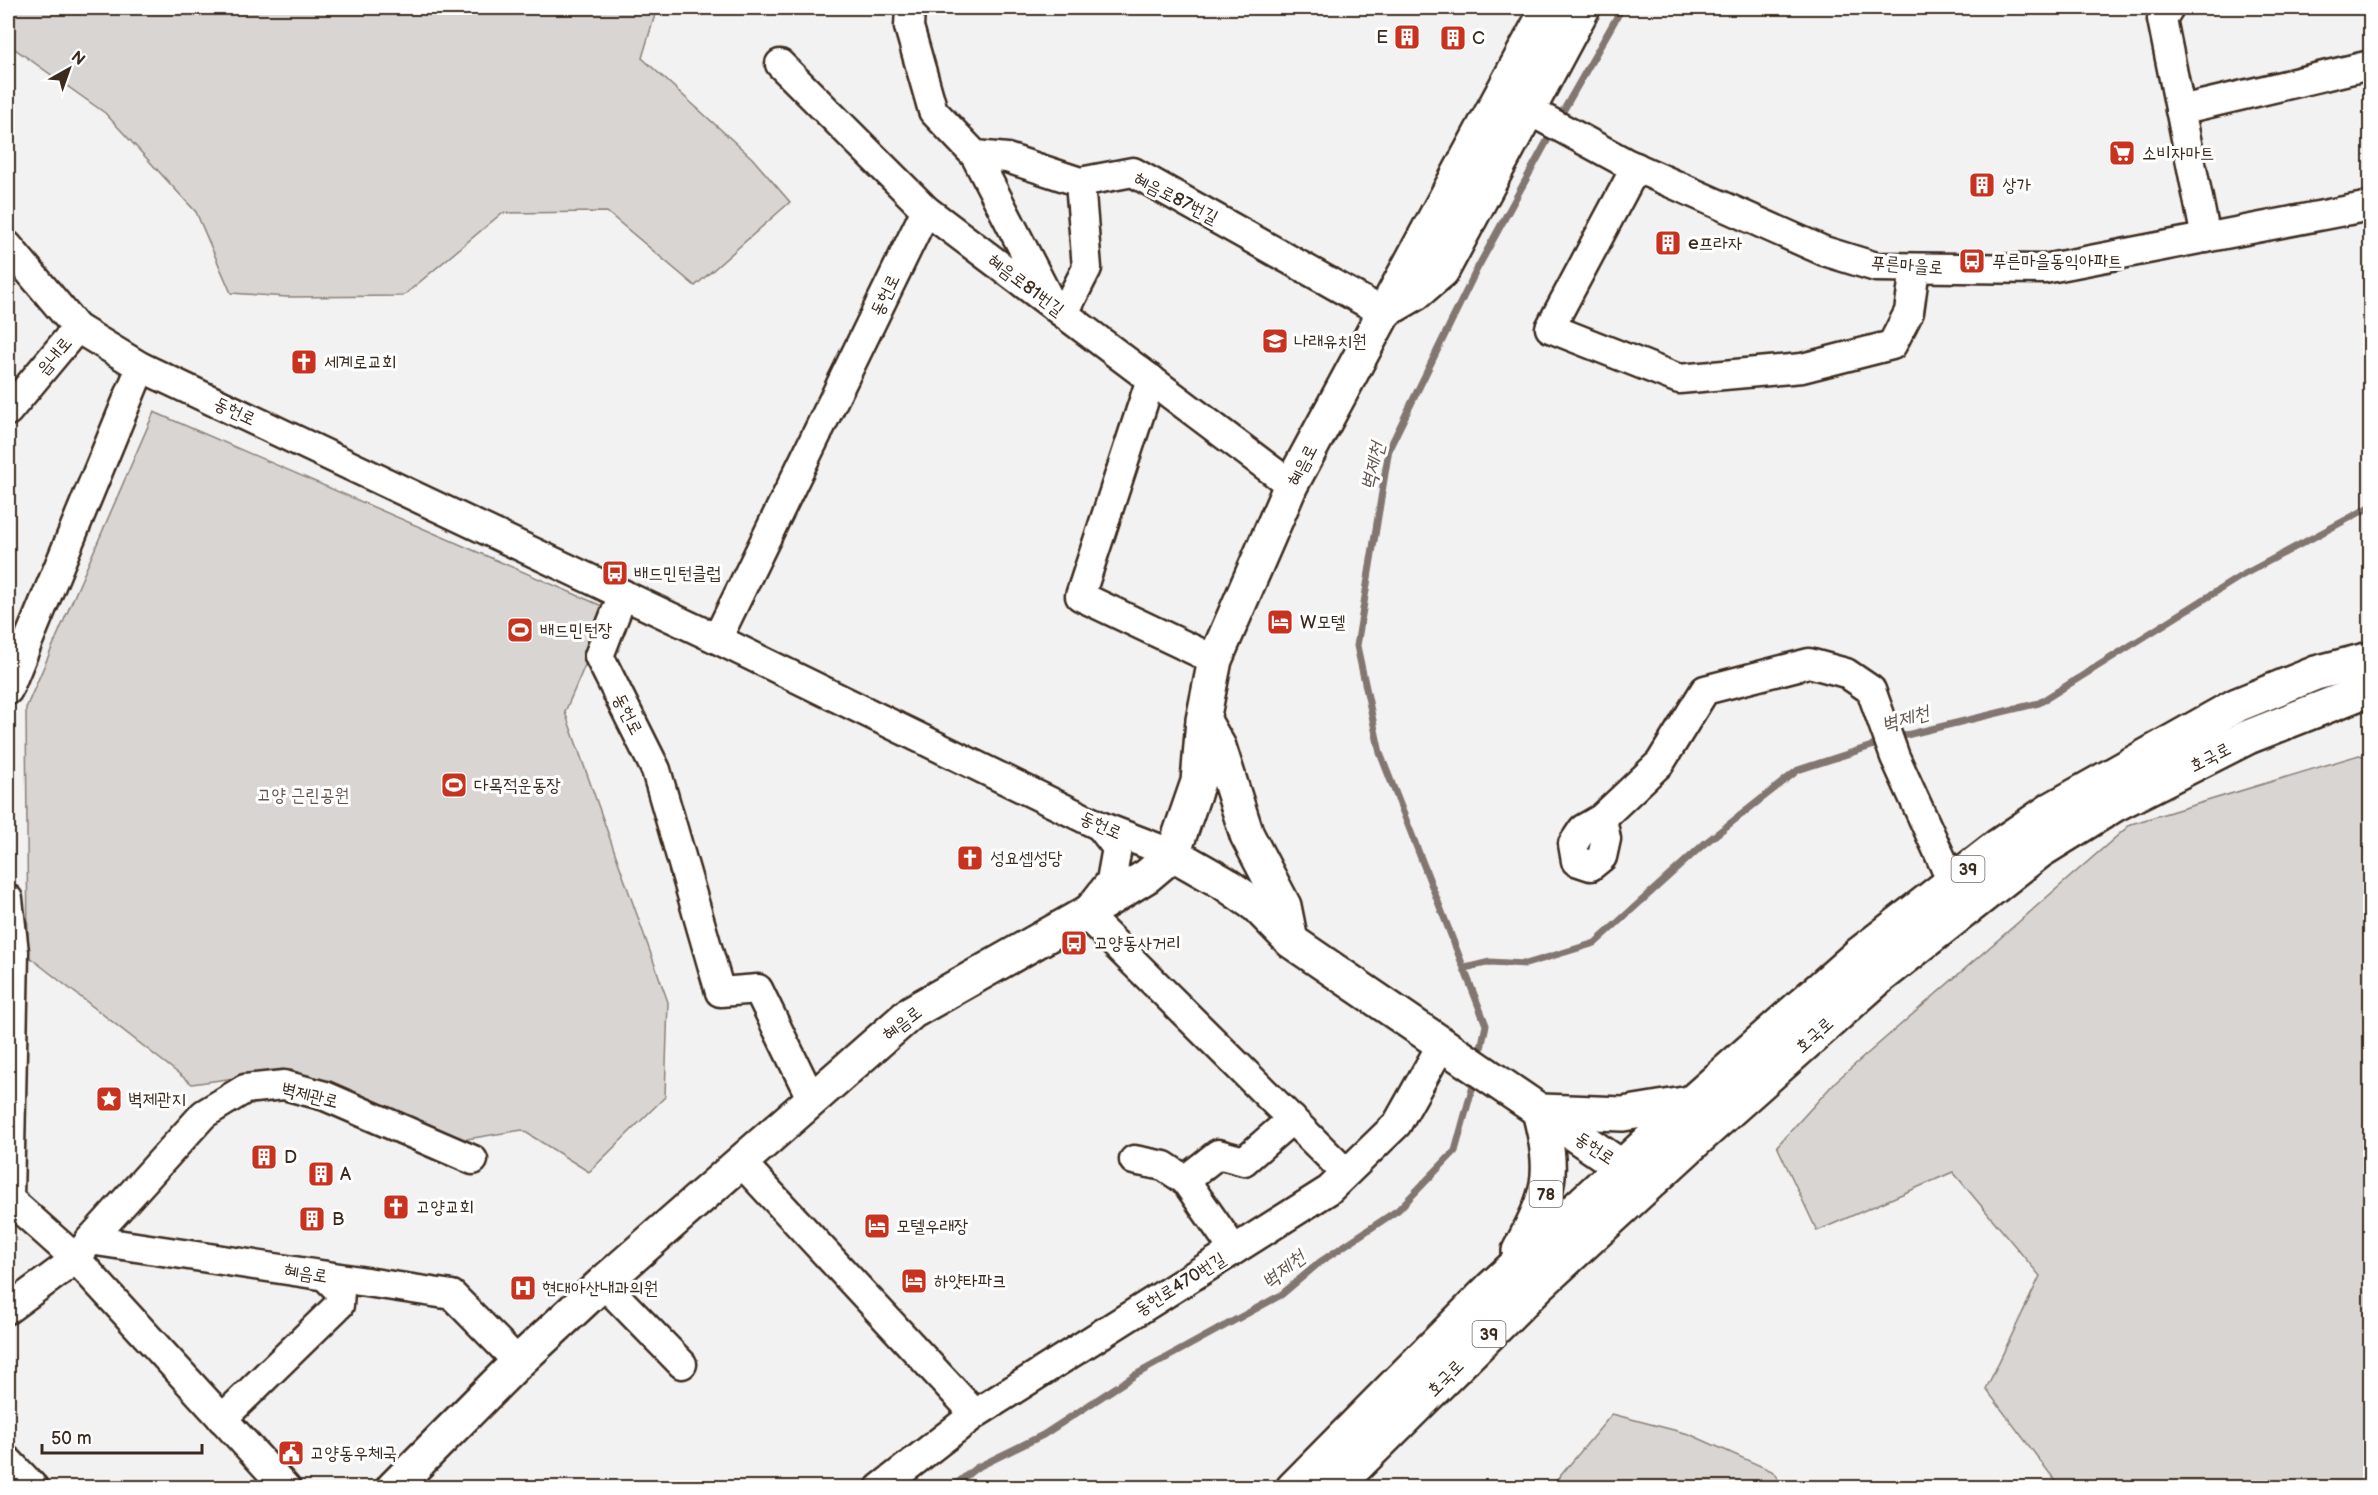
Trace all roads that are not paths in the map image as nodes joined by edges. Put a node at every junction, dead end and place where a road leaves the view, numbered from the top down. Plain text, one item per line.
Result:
1 (910, 8) edge
2 (1548, 8) edge
3 (1583, 8) edge
4 (2169, 8) edge
5 (780, 64) dead end
6 (2370, 66) edge
7 (2180, 110) junction
8 (1537, 115) junction
9 (975, 155) junction
10 (1631, 165) junction
11 (1080, 182) junction
12 (2370, 206) edge
13 (927, 210) junction
14 (2206, 238) junction
15 (8, 246) edge
16 (1915, 268) junction
17 (1058, 309) junction
18 (1383, 312) junction
19 (77, 328) junction
20 (141, 367) junction
21 (1150, 379) junction
22 (8, 411) edge
23 (1291, 485) junction
24 (622, 594) junction
25 (717, 639) junction
26 (2370, 659) edge
27 (1215, 660) junction
28 (2370, 689) edge
29 (8, 690) edge
30 (1203, 720) junction
31 (1602, 818) dead end
32 (1100, 826) junction
33 (1173, 854) junction
34 (1952, 882) junction
35 (8, 899) edge
36 (1085, 914) junction
37 (1291, 941) junction
38 (1449, 1049) junction
39 (812, 1100) junction
40 (1690, 1103) junction
41 (1539, 1110) junction
42 (1292, 1119) junction
43 (9, 1136) edge
44 (473, 1160) dead end
45 (1134, 1160) dead end
46 (741, 1162) junction
47 (1623, 1168) junction
48 (1346, 1173) junction
49 (1185, 1180) junction
50 (1650, 1186) junction
51 (8, 1200) edge
52 (83, 1249) junction
53 (1234, 1250) junction
54 (1509, 1270) junction
55 (325, 1276) junction
56 (603, 1283) junction
57 (8, 1310) edge
58 (518, 1362) junction
59 (682, 1364) dead end
60 (975, 1414) junction
61 (222, 1419) junction
62 (8, 1461) edge
63 (34, 1488) edge
64 (286, 1488) edge
65 (393, 1488) edge
66 (880, 1488) edge
67 (1293, 1488) edge
68 (1334, 1488) edge

1 - 9 street
2 - 18 main road, 혜음로
3 - 8 main road
4 - 7 street
5 - 13 street, 혜음로81번길
6 - 7 street
7 - 14 street
8 - 10 street, 푸른마을로
8 - 18 main road
9 - 11 street, 혜음로87번길
9 - 17 street
10 - 16 street, 푸른마을로
10 - 16 street
11 - 17 street
11 - 18 street, 혜음로87번길
12 - 14 street, 푸른마을로
13 - 17 street, 혜음로81번길
13 - 25 street, 동헌로
14 - 16 street, 푸른마을로
15 - 19 street, 동헌로
17 - 21 street, 혜음로81번길
18 - 23 main road, 혜음로
19 - 20 street, 동헌로
19 - 22 street, 읍내로
20 - 24 street, 동헌로
20 - 29 street
21 - 23 street, 혜음로81번길
21 - 27 street
23 - 27 main road, 혜음로
24 - 25 street, 동헌로
24 - 39 street, 동헌로
25 - 32 street, 동헌로
26 - 34 main road, 호국로 / 39
27 - 30 main road, 혜음로
28 - 50 main road, 호국로 / 39
30 - 33 main road, 혜음로
30 - 37 main road
31 - 34 street
32 - 33 street, 동헌로
32 - 36 street
33 - 36 main road, 혜음로
33 - 37 main road, 동헌로
34 - 40 main road, 호국로 / 39
35 - 43 street
36 - 39 main road, 혜음로
36 - 42 street
37 - 38 main road, 동헌로
38 - 41 main road, 동헌로
38 - 48 street, 동헌로470번길
39 - 46 main road, 혜음로
40 - 41 main road
40 - 47 main road, 호국로 / 39
41 - 47 main road, 동헌로
41 - 54 main road, 78
42 - 48 street
42 - 49 street
43 - 51 street
44 - 52 street, 벽제관로
45 - 49 street
46 - 56 main road, 혜음로
46 - 60 street
47 - 50 main road, 동헌로
47 - 54 main road, 호국로 / 39
48 - 53 street, 동헌로470번길
49 - 53 street
50 - 68 main road, 호국로 / 39
51 - 52 street
52 - 55 street, 혜음로
52 - 57 street, 벽제관로
52 - 61 street
53 - 60 street, 동헌로470번길
54 - 67 main road, 호국로 / 39
55 - 58 street, 혜음로
55 - 61 street
56 - 58 main road, 혜음로
56 - 59 street
58 - 65 main road, 혜음로
60 - 66 street, 동헌로470번길
61 - 64 street
62 - 63 street

